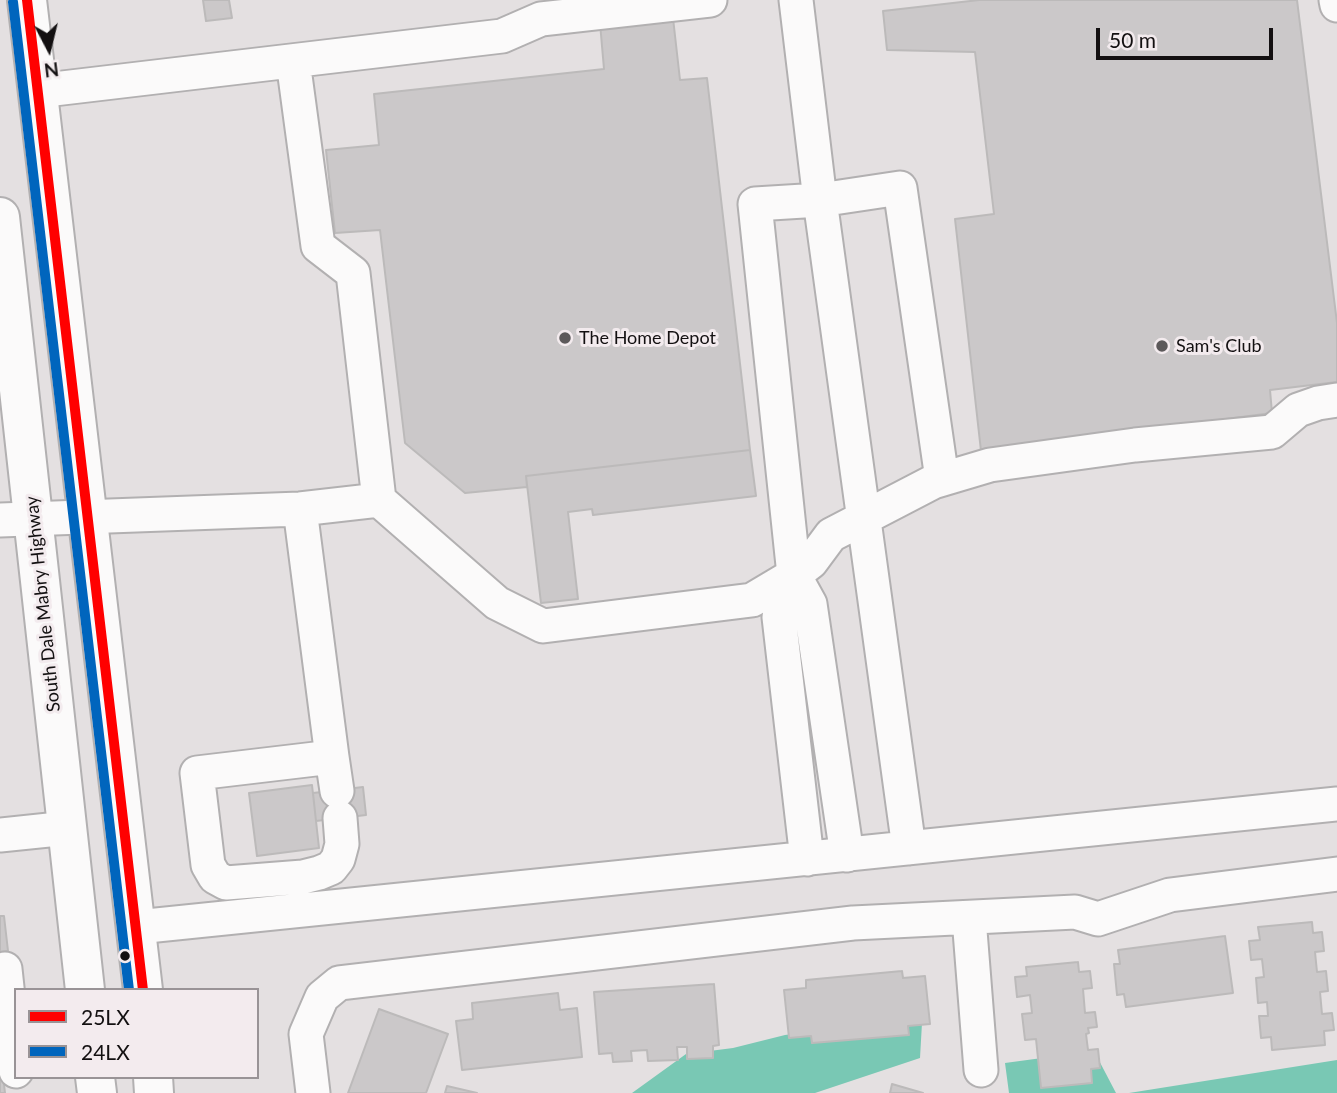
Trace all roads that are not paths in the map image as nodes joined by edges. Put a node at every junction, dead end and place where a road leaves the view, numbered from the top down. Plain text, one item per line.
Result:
1 (710, 0) edge
2 (796, 0) edge
3 (26, 4) edge
4 (293, 61) junction
5 (37, 91) junction
6 (820, 200) junction
7 (0, 218) edge
8 (7, 350) edge
9 (1337, 400) edge
10 (942, 480) junction
11 (379, 500) junction
12 (300, 509) junction
13 (86, 516) junction
14 (864, 517) junction
15 (17, 519) edge
16 (794, 575) junction
17 (332, 757) junction
18 (1337, 804) edge
19 (68, 828) junction
20 (0, 835) edge
21 (909, 848) junction
22 (848, 855) junction
23 (807, 859) junction
24 (1337, 874) edge
25 (968, 918) junction
26 (136, 927) junction
27 (79, 934) junction
28 (0, 970) edge
29 (85, 988) edge
30 (143, 988) edge
31 (14, 1052) edge
32 (981, 1070) dead end
33 (313, 1093) edge

1 - 4 street
2 - 6 street
3 - 5 main road
4 - 5 street
4 - 11 street
5 - 13 main road
6 - 10 street
6 - 14 street
6 - 16 street
7 - 8 main road, South Dale Mabry Highway
8 - 15 main road, South Dale Mabry Highway
9 - 10 street
10 - 14 street
11 - 12 street
11 - 16 street
12 - 13 street
12 - 17 street
13 - 15 street
13 - 26 main road
14 - 16 street
14 - 21 street
15 - 19 main road, South Dale Mabry Highway
16 - 22 street
16 - 23 street
17 - 17 street
18 - 21 street
19 - 20 street
19 - 27 main road, South Dale Mabry Highway
21 - 22 street
22 - 23 street
23 - 26 street
24 - 25 street
25 - 32 street
25 - 33 street
26 - 27 main road
26 - 30 main road
27 - 29 main road, South Dale Mabry Highway
28 - 31 street

